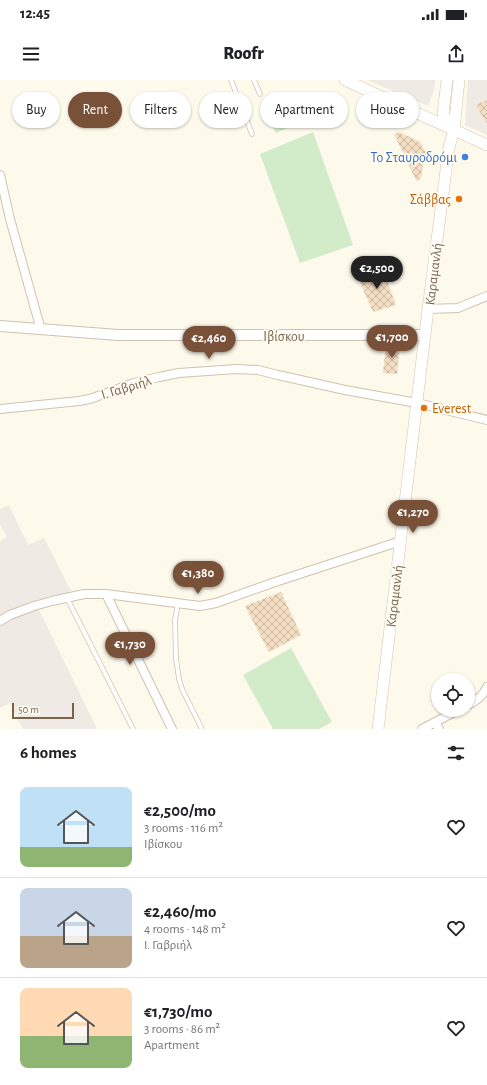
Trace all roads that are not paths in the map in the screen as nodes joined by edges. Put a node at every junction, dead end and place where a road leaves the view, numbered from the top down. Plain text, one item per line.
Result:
1 (231, 80) edge
2 (254, 80) edge
3 (345, 80) edge
4 (447, 80) edge
5 (459, 80) edge
6 (260, 94) dead end
7 (454, 130) junction
8 (252, 134) dead end
9 (487, 145) edge
10 (0, 175) edge
11 (487, 296) edge
12 (428, 309) junction
13 (0, 326) edge
14 (41, 330) junction
15 (425, 335) junction
16 (417, 403) junction
17 (0, 409) edge
18 (487, 420) edge
19 (401, 541) junction
20 (106, 594) junction
21 (66, 598) junction
22 (178, 603) junction
23 (0, 621) edge
24 (487, 686) edge
25 (475, 701) edge
26 (448, 717) edge
27 (437, 725) edge
28 (133, 729) edge
29 (172, 729) edge
30 (202, 729) edge
31 (378, 729) edge
32 (422, 729) edge

1 - 8 lane
2 - 6 lane
3 - 7 main road
4 - 7 main road
5 - 7 main road, Καραμανλή
7 - 9 main road
7 - 12 main road, Καραμανλή
10 - 14 street
11 - 12 street
12 - 15 main road, Καραμανλή
13 - 14 street, Ιβίσκου
14 - 15 street, Ιβίσκου
15 - 16 main road, Καραμανλή
16 - 17 street, Ι. Γαβριήλ
16 - 18 street, Ι. Γαβριήλ
16 - 19 main road, Καραμανλή
19 - 22 street
19 - 31 main road, Καραμανλή
20 - 21 street
20 - 22 street
20 - 29 street
21 - 23 street
21 - 28 lane
22 - 30 lane
24 - 25 street
26 - 27 street
27 - 32 street

